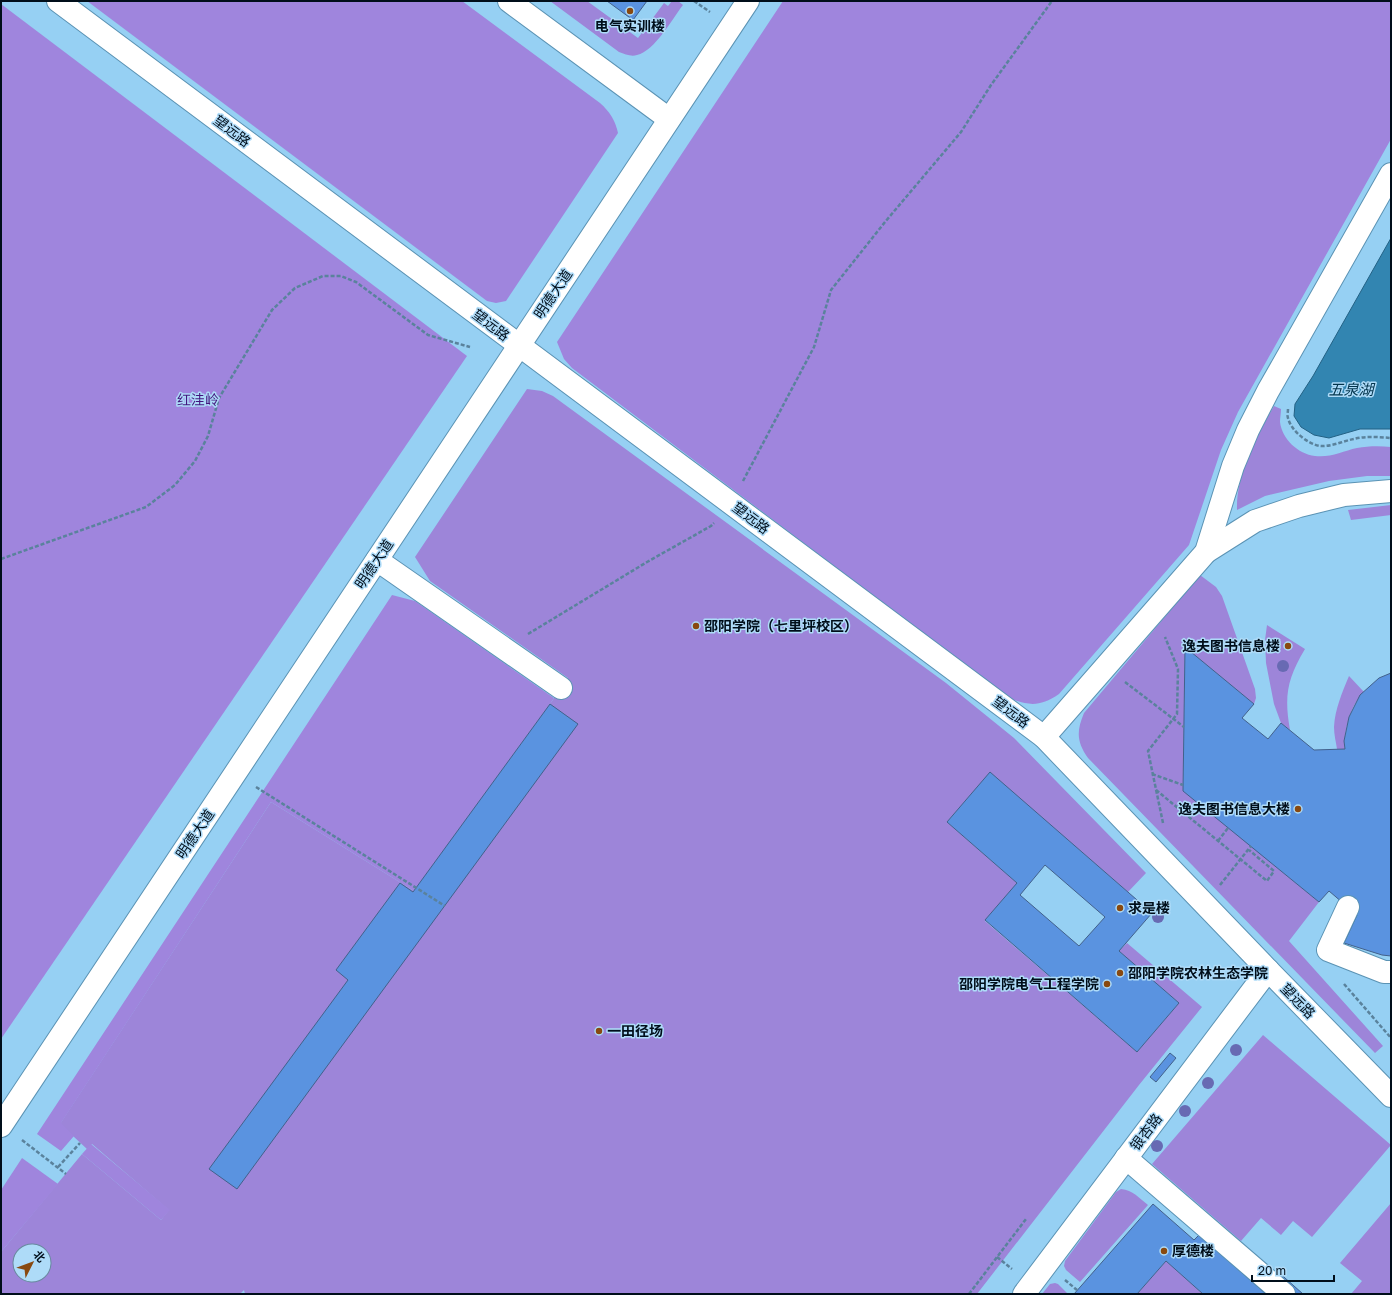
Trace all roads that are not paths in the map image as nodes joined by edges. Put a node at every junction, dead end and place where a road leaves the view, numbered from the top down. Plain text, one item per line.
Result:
1 (58, 1) edge
2 (509, 1) edge
3 (748, 1) edge
4 (670, 119) junction
5 (1391, 174) edge
6 (519, 345) junction
7 (1391, 491) edge
8 (1206, 552) junction
9 (377, 560) junction
10 (561, 688) dead end
11 (1044, 737) junction
12 (1348, 907) dead end
13 (1268, 970) junction
14 (1391, 972) edge
15 (1391, 1096) edge
16 (1, 1126) edge
17 (1126, 1158) junction
18 (1024, 1294) edge
19 (1284, 1294) edge

1 - 6 lane, 望远路
2 - 4 lane
3 - 4 lane, 明德大道
4 - 6 lane, 明德大道
5 - 8 lane
6 - 9 lane, 明德大道
6 - 11 lane, 望远路
7 - 8 lane
8 - 11 lane
9 - 10 lane
9 - 16 lane, 明德大道
11 - 13 lane, 望远路
12 - 14 lane
13 - 15 lane, 望远路
13 - 17 lane, 银杏路
17 - 18 lane, 银杏路
17 - 19 lane

